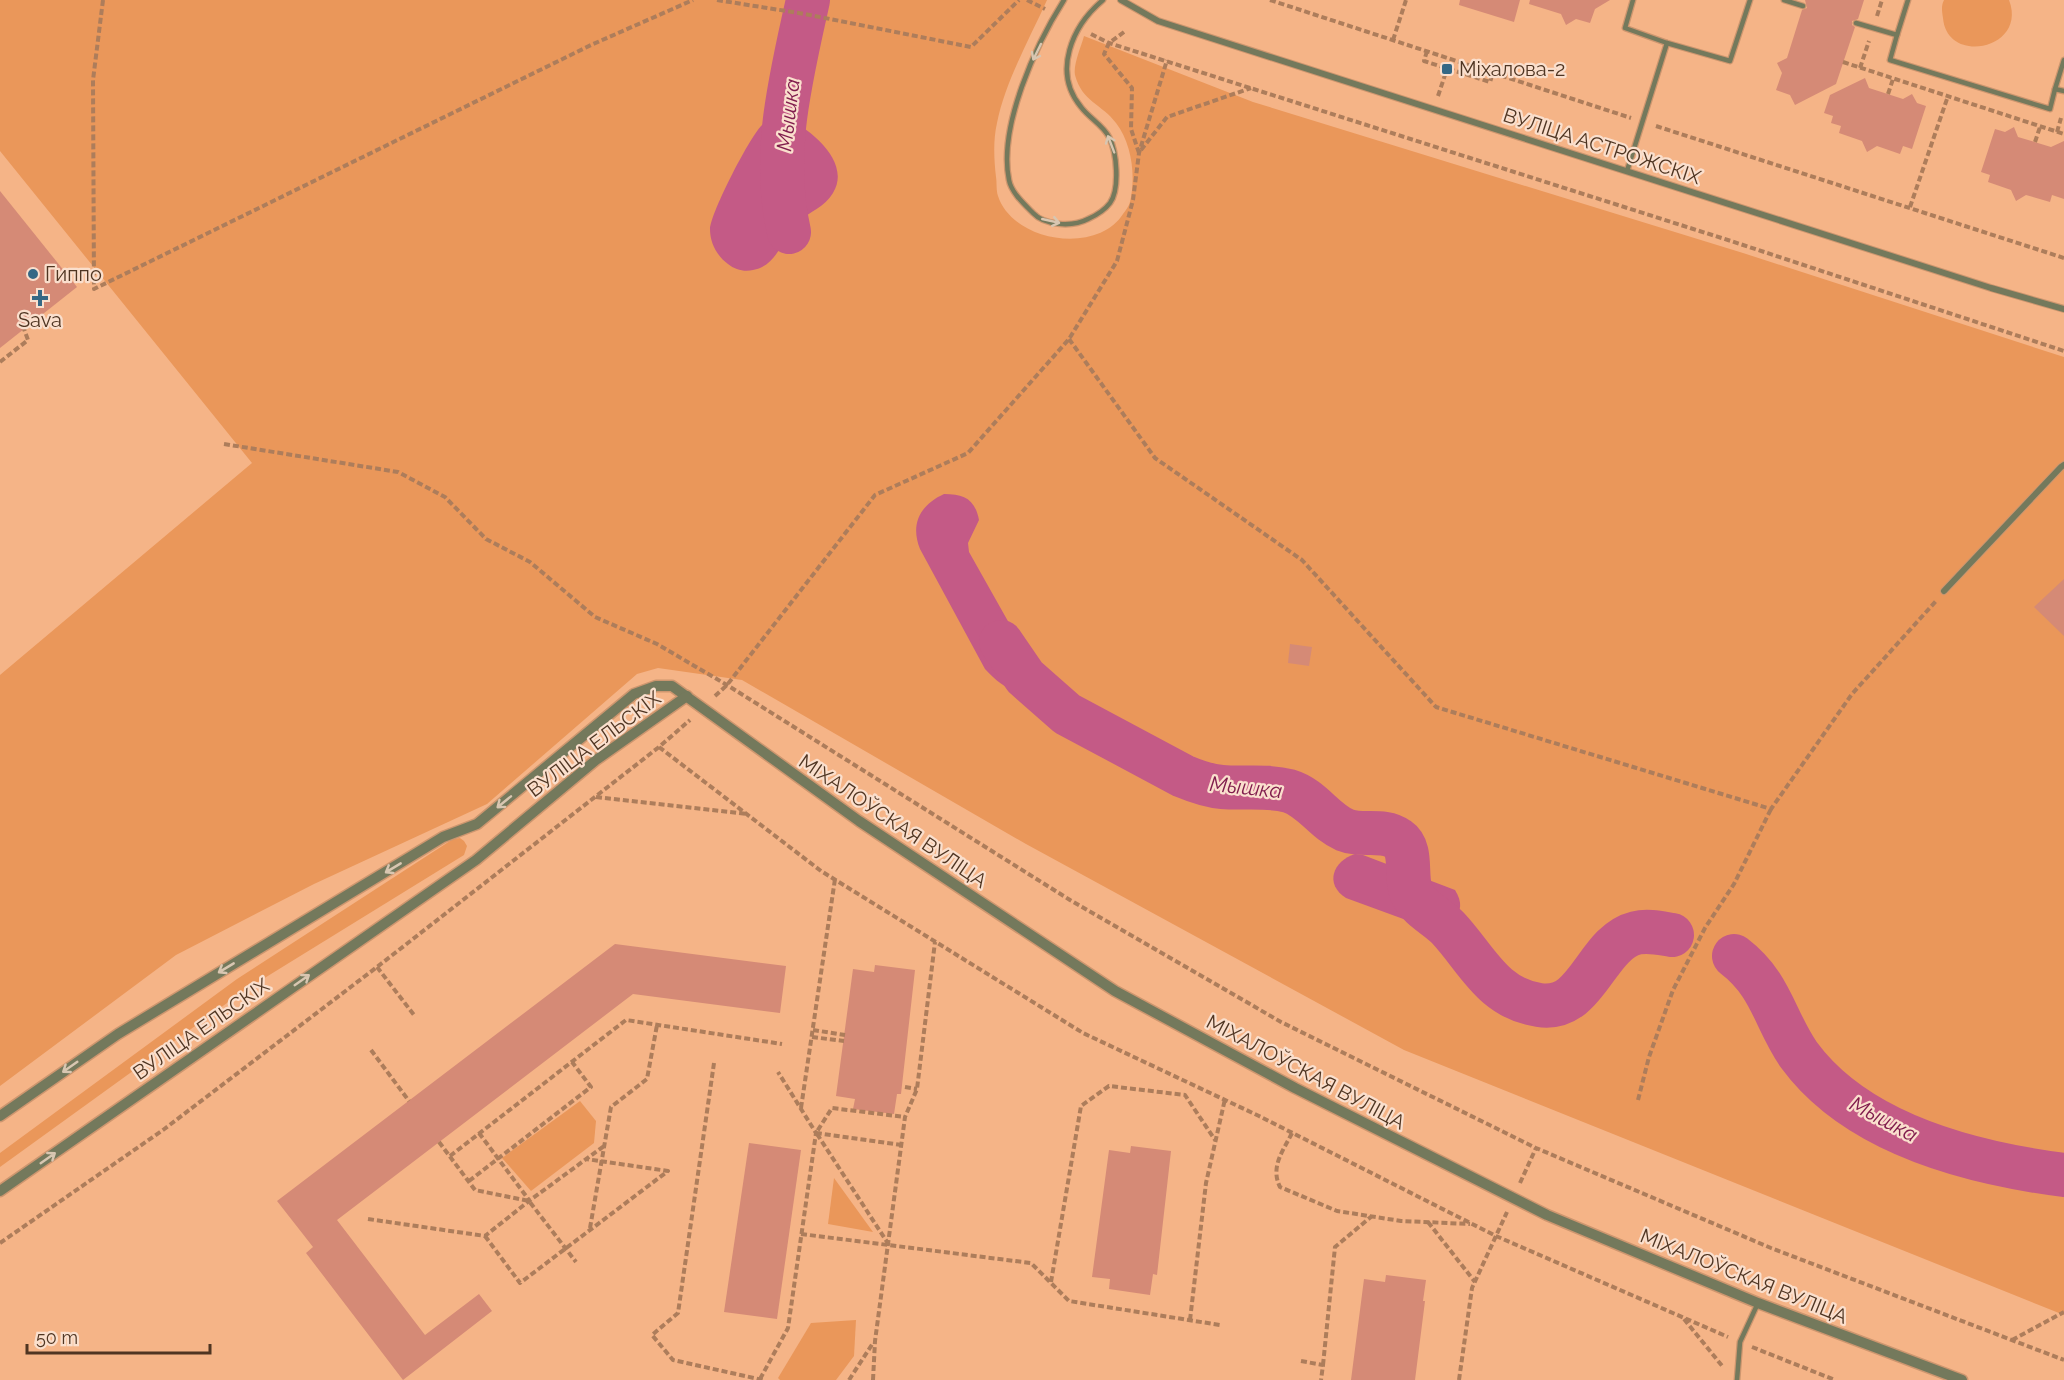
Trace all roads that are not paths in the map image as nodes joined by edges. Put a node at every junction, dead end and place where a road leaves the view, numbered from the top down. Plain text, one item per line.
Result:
1 (1064, 0) edge
2 (1103, 0) edge
3 (1121, 0) edge
4 (1633, 0) edge
5 (1750, 0) edge
6 (1784, 0) edge
7 (1908, 0) edge
8 (1803, 6) dead end
9 (1856, 23) dead end
10 (1897, 35) junction
11 (1667, 43) junction
12 (2064, 60) edge
13 (2055, 89) junction
14 (2064, 91) edge
15 (1627, 171) junction
16 (2064, 309) edge
17 (2064, 465) edge
18 (1944, 591) road end
19 (687, 696) junction
20 (0, 1116) edge
21 (0, 1191) edge
22 (1758, 1303) junction
23 (1737, 1380) edge
24 (1962, 1380) edge

1 -> 2 lane
3 - 15 street, ВУЛІЦА АСТРОЖСКІХ
4 - 11 lane
5 - 11 lane
6 - 8 lane
7 - 10 lane
9 - 10 lane
10 - 13 lane
11 - 15 lane
12 - 13 lane
13 - 14 lane
15 - 16 street, ВУЛІЦА АСТРОЖСКІХ
17 - 18 street
19 -> 20 street, ВУЛІЦА ЕЛЬСКІХ
21 -> 19 street, ВУЛІЦА ЕЛЬСКІХ
19 - 22 street, МІХАЛОЎСКАЯ ВУЛІЦА
22 - 23 lane
22 - 24 street, МІХАЛОЎСКАЯ ВУЛІЦА

